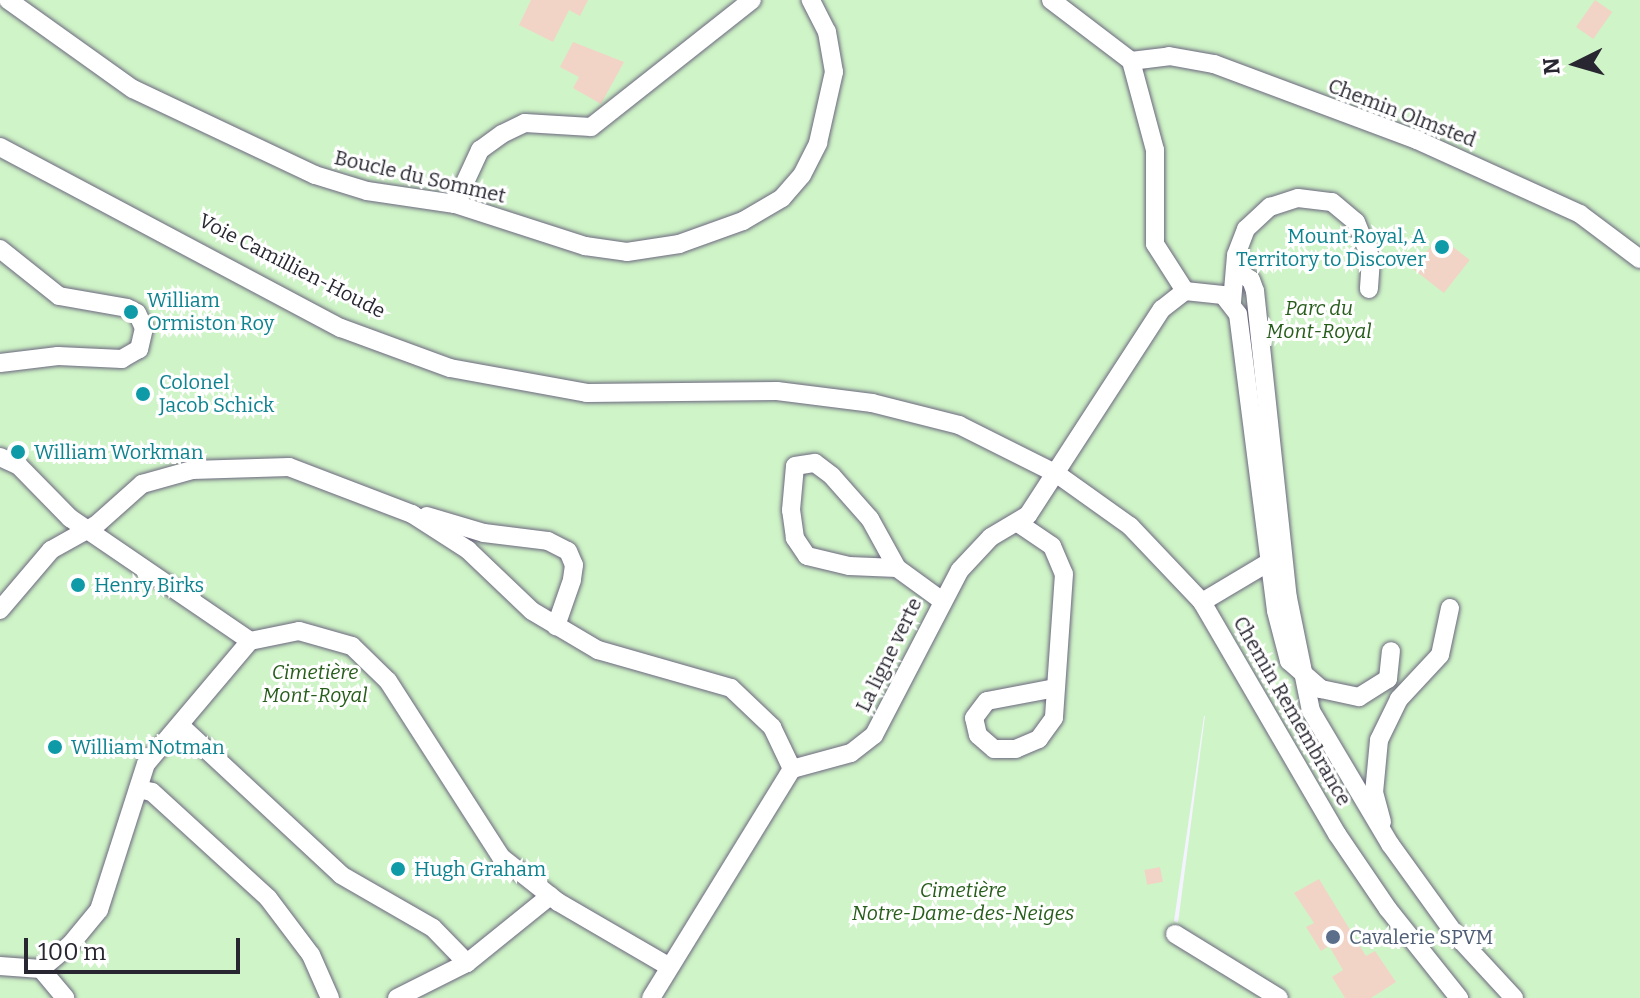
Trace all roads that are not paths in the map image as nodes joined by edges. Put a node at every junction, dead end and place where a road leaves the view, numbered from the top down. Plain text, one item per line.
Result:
1 (8, 0) edge
2 (752, 0) edge
3 (811, 0) edge
4 (1051, 0) edge
5 (1131, 61) junction
6 (0, 138) edge
7 (0, 147) edge
8 (455, 204) junction
9 (0, 249) edge
10 (1640, 259) edge
11 (1235, 269) junction
12 (1369, 289) dead end
13 (1185, 291) junction
14 (1232, 302) junction
15 (0, 363) edge
16 (959, 425) junction
17 (0, 457) edge
18 (1057, 474) junction
19 (412, 514) junction
20 (1018, 523) junction
21 (88, 530) junction
22 (1269, 562) junction
23 (897, 568) junction
24 (941, 600) junction
25 (1202, 602) junction
26 (1450, 608) dead end
27 (0, 610) edge
28 (556, 626) junction
29 (250, 641) junction
30 (1391, 651) dead end
31 (1308, 681) junction
32 (1055, 688) junction
33 (182, 727) junction
34 (792, 769) junction
35 (138, 789) junction
36 (1390, 844) junction
37 (550, 896) junction
38 (1175, 934) dead end
39 (467, 963) junction
40 (0, 966) edge
41 (668, 966) junction
42 (41, 969) junction
43 (65, 998) edge
44 (330, 998) edge
45 (397, 998) edge
46 (651, 998) edge
47 (1279, 998) edge
48 (1459, 998) edge
49 (1514, 998) edge

1 - 8 street, Boucle du Sommet
2 - 8 street
3 - 8 street, Boucle du Sommet
4 - 5 street
5 - 10 street, Chemin Olmsted
5 - 13 street
6 - 16 street, Voie Camillien-Houde
7 - 16 street, Voie Camillien-Houde
9 - 15 street
11 - 12 street
11 - 14 street
11 - 31 street
13 - 14 street
13 - 18 street, La ligne verte
14 - 22 street
16 - 18 street, Voie Camillien-Houde
17 - 21 street
18 - 20 street, La ligne verte
18 - 25 street, Chemin Remembrance
19 - 21 street
19 - 28 street
19 - 28 street
20 - 24 street, La ligne verte
20 - 32 street
21 - 27 street
21 - 29 street
22 - 25 street
22 - 31 street
23 - 23 street
23 - 24 street
24 - 34 street, La ligne verte
25 - 48 street, Chemin Remembrance
26 - 36 street
28 - 34 street
29 - 33 street
29 - 37 street
30 - 31 street
31 - 36 street
32 - 32 street
33 - 35 street
33 - 39 street
34 - 41 street
35 - 42 street
35 - 44 street
36 - 49 street
37 - 39 street
37 - 41 street
38 - 47 street
39 - 45 street
40 - 42 street
41 - 46 street
42 - 43 street

